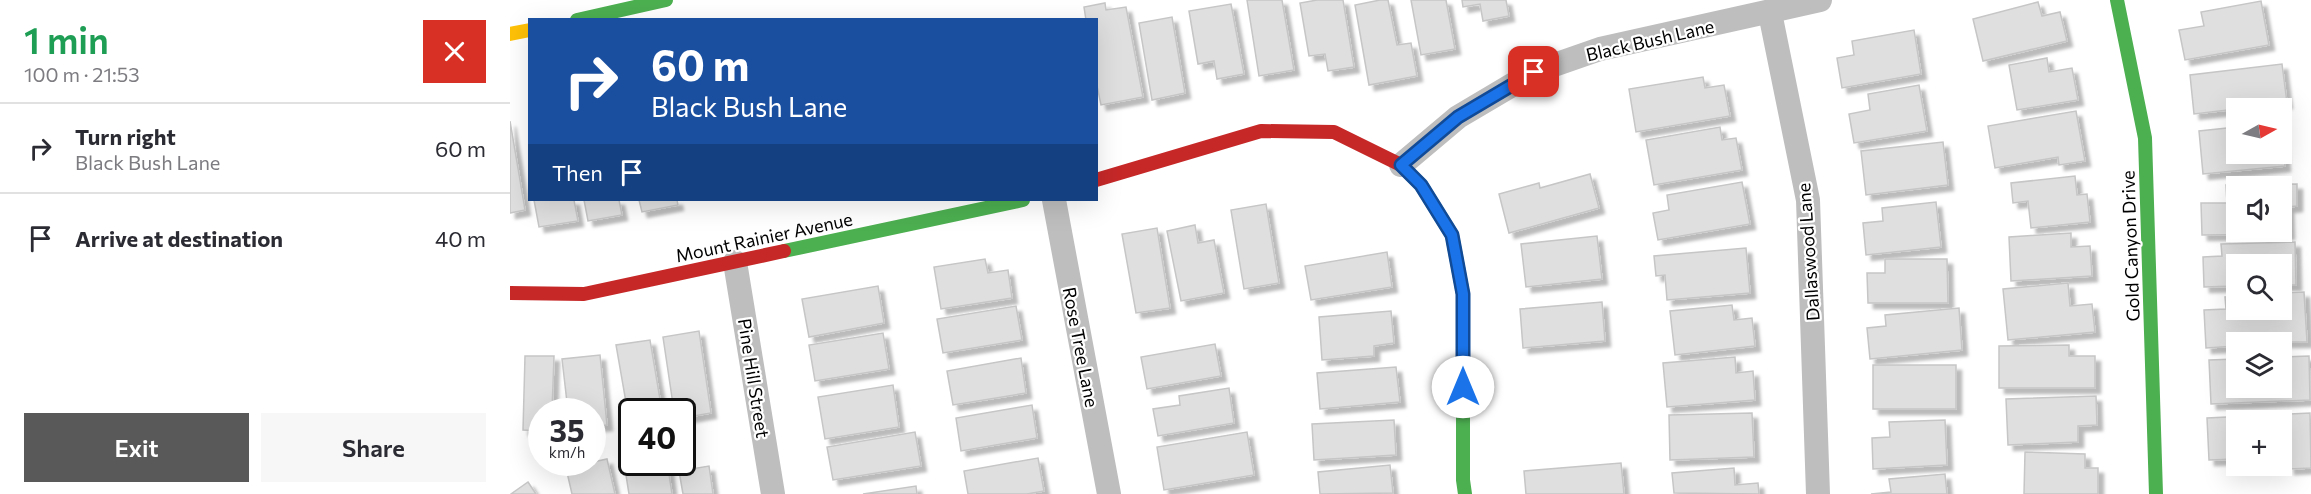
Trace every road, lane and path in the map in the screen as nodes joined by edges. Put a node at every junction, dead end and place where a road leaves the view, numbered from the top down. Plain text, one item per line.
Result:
1 (666, 0) edge
2 (1820, 0) edge
3 (2117, 0) edge
4 (634, 3) edge
5 (1770, 13) junction
6 (584, 18) edge
7 (528, 30) edge
8 (510, 34) edge
9 (1401, 165) junction
10 (1098, 179) edge
11 (1018, 201) edge
12 (1054, 201) edge
13 (735, 262) junction
14 (510, 293) edge
15 (773, 494) edge
16 (1109, 494) edge
17 (1465, 494) edge
18 (1818, 494) edge
19 (2156, 494) edge

1 - 4 street
2 - 5 street, Black Bush Lane
3 - 19 street, Gold Canyon Drive
4 - 6 street
5 - 9 street, Black Bush Lane
5 - 18 street, Dallaswood Lane
7 - 8 street
9 - 10 street
9 - 17 street
11 - 13 street, Mount Rainier Avenue
12 - 16 street, Rose Tree Lane
13 - 14 street, Mount Rainier Avenue
13 - 15 street, Pine Hill Street

